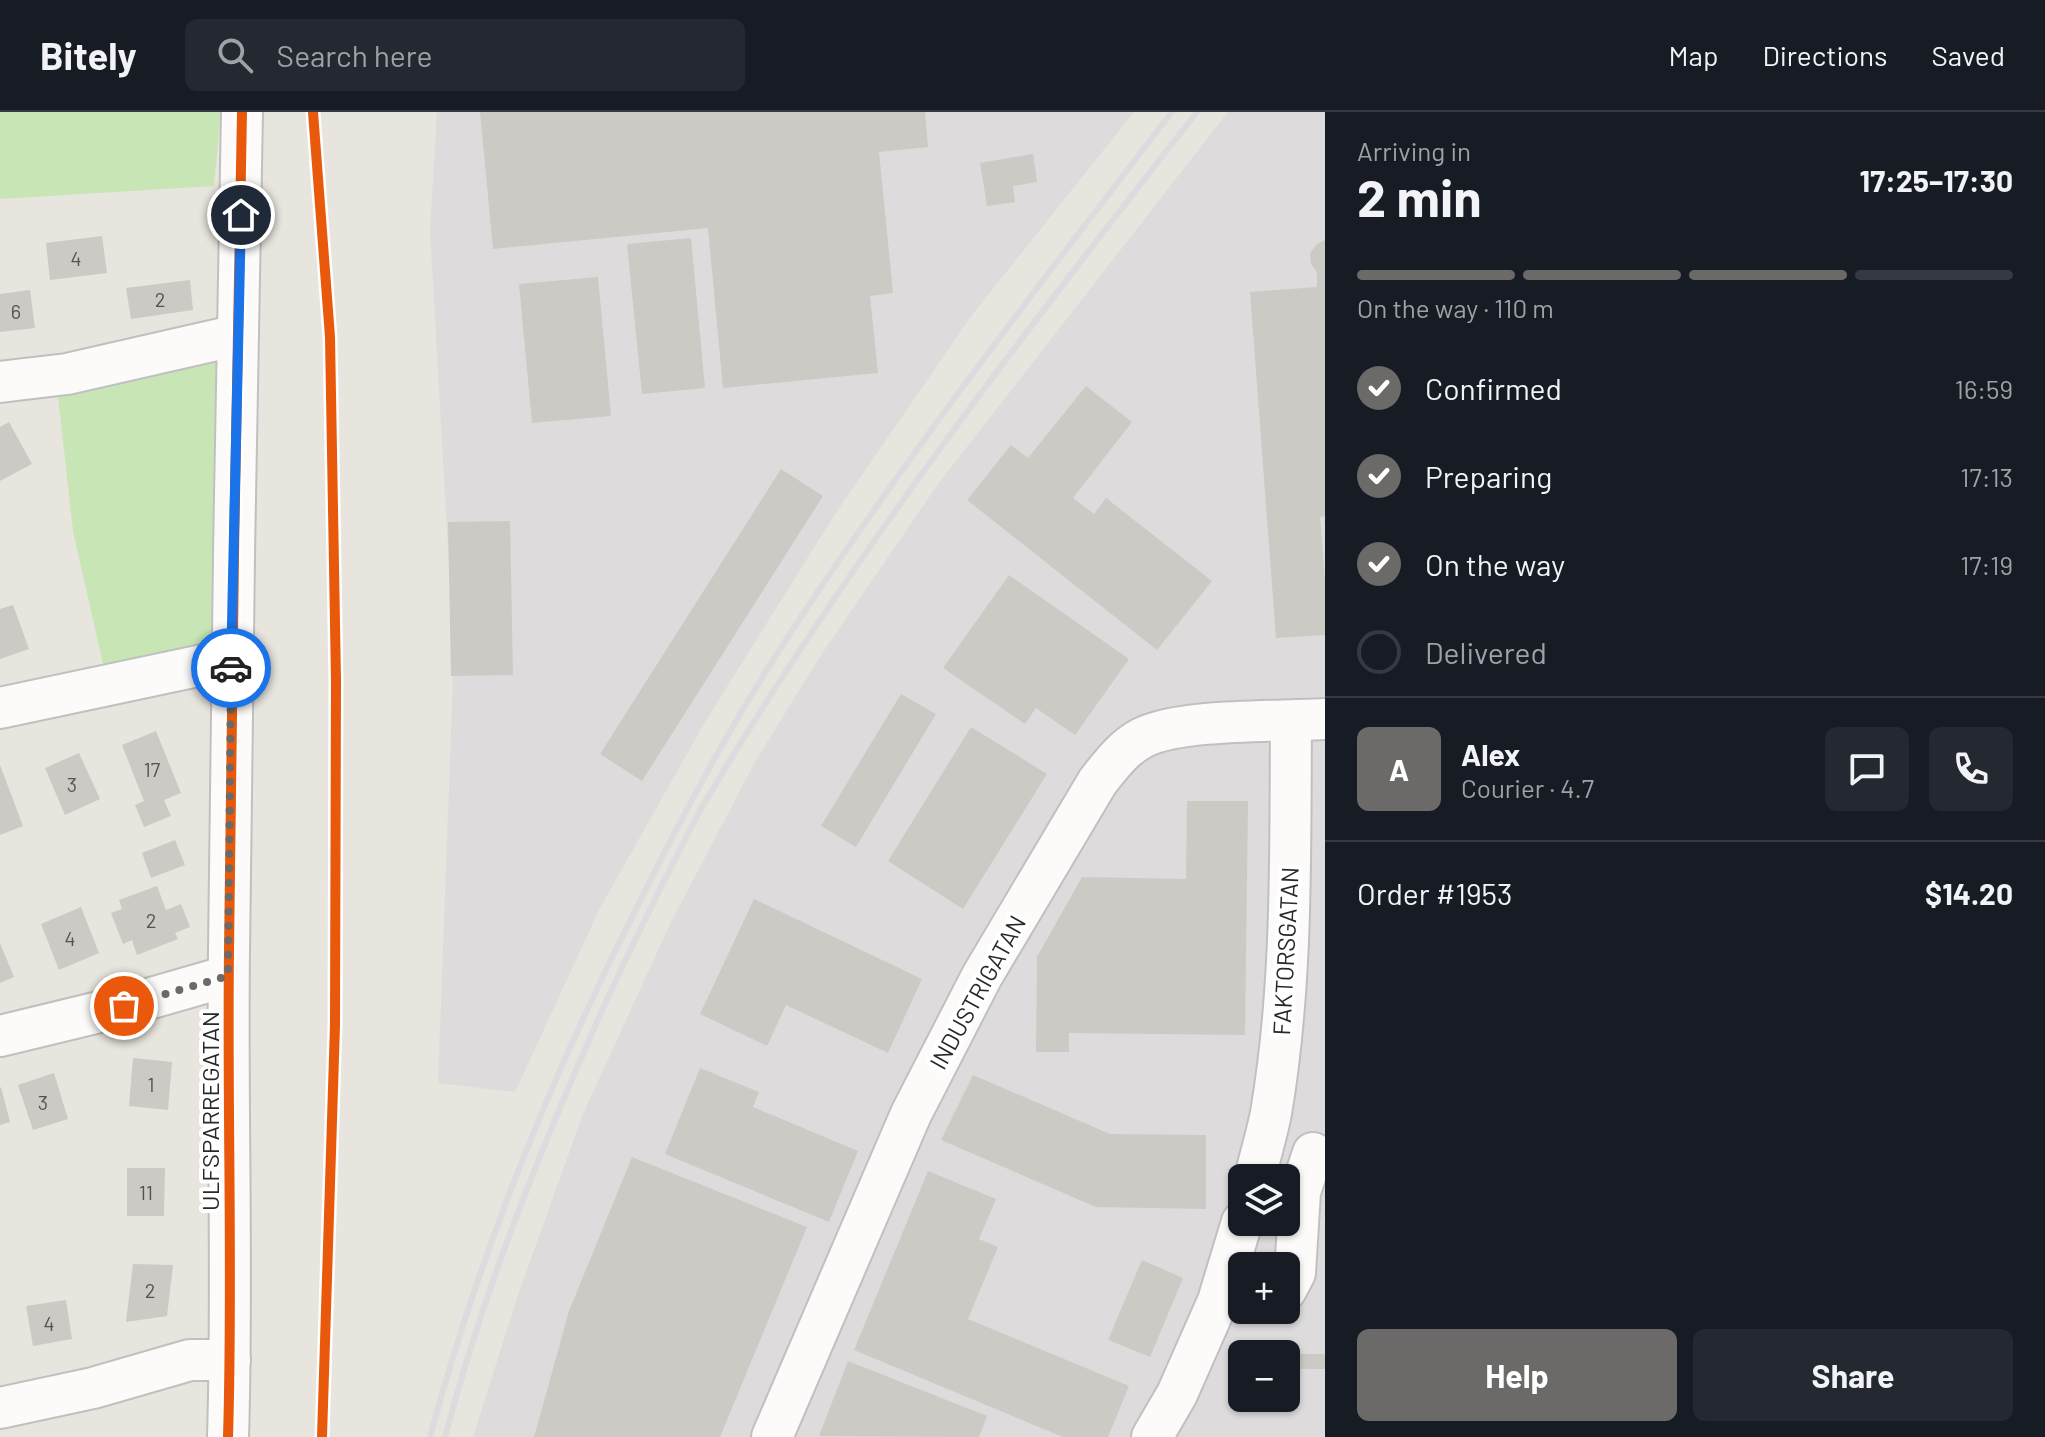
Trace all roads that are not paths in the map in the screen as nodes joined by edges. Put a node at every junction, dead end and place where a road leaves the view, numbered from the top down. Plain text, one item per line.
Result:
1 (242, 112) edge
2 (238, 335) junction
3 (0, 382) edge
4 (231, 659) junction
5 (0, 708) edge
6 (1308, 720) edge
7 (228, 976) junction
8 (0, 1036) edge
9 (1319, 1153) edge
10 (1259, 1162) edge
11 (1296, 1252) edge
12 (1228, 1307) edge
13 (230, 1360) junction
14 (0, 1408) edge
15 (228, 1437) edge
16 (772, 1437) edge
17 (1152, 1437) edge

1 - 2 street, ULFSPARREGATAN
2 - 3 street
2 - 4 street, ULFSPARREGATAN
4 - 5 street
4 - 7 street, ULFSPARREGATAN
6 - 10 street, FAKTORSGATAN
6 - 16 street, INDUSTRIGATAN
7 - 8 street
7 - 13 street, ULFSPARREGATAN
9 - 10 street
9 - 11 street
12 - 17 street
13 - 14 street
13 - 15 street, ULFSPARREGATAN

